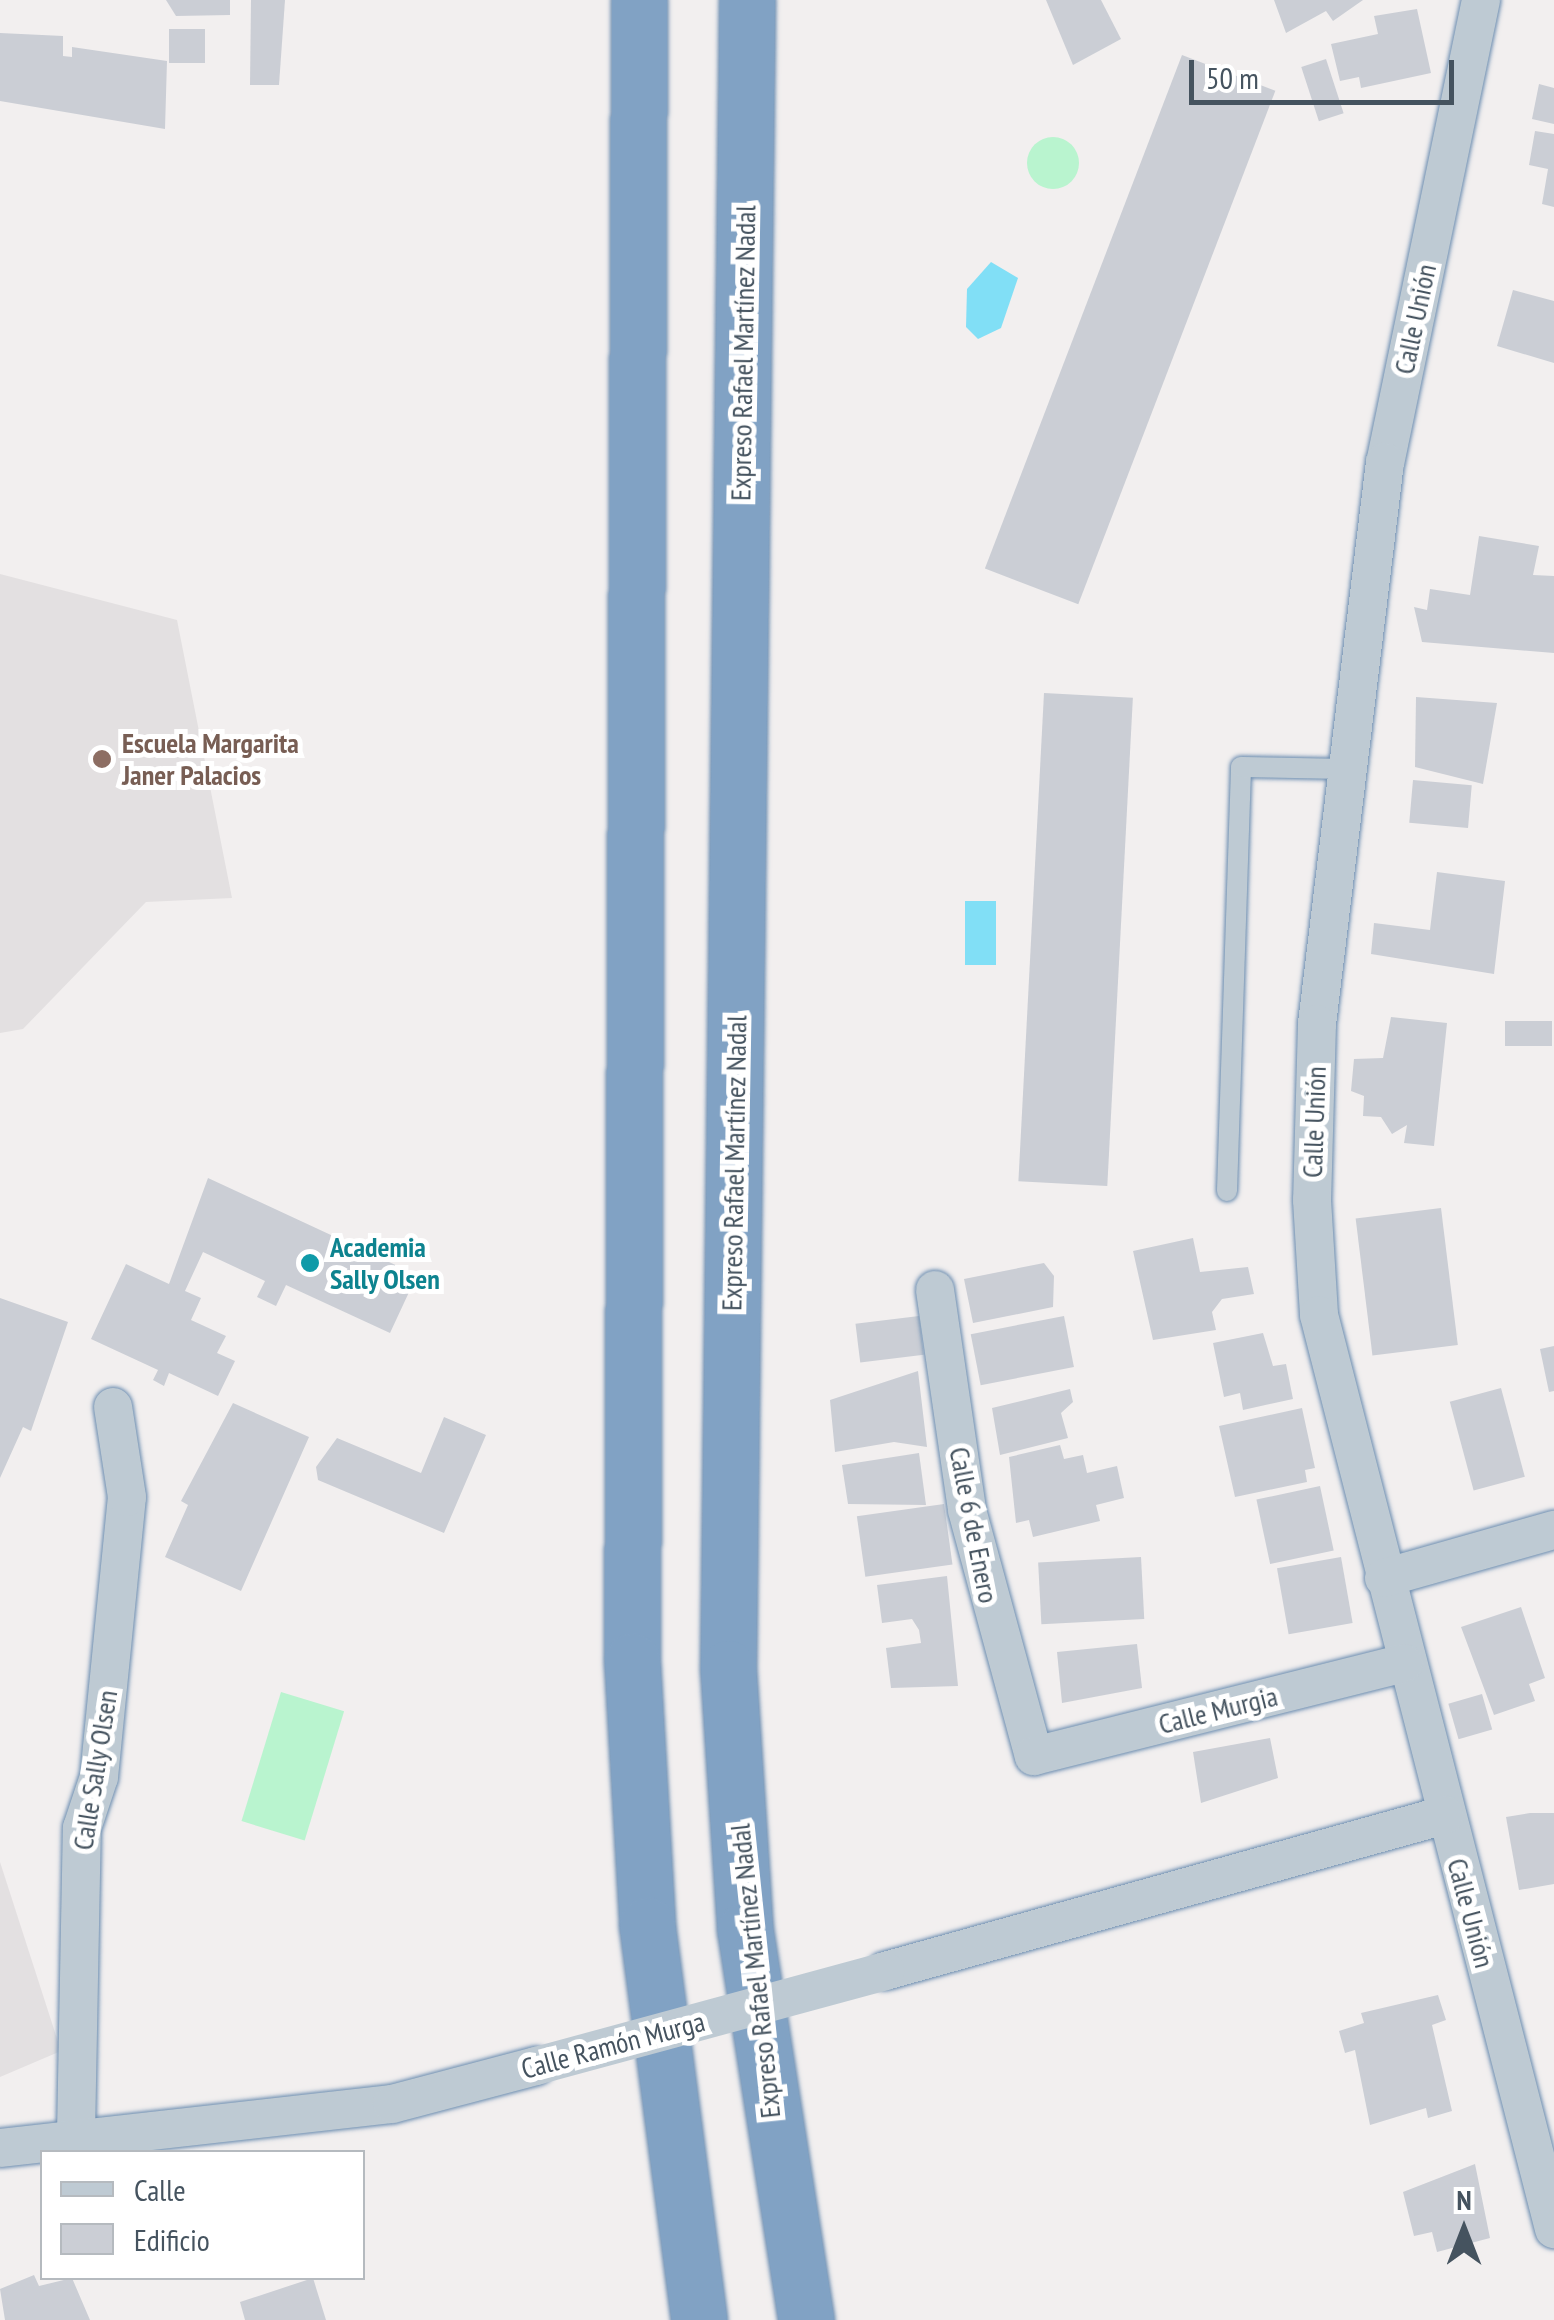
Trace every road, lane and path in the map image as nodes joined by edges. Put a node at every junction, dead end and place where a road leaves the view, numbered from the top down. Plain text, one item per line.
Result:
1 (639, 0) edge
2 (747, 0) edge
3 (1481, 0) edge
4 (1348, 768) junction
5 (1227, 1191) dead end
6 (936, 1290) dead end
7 (113, 1407) dead end
8 (1554, 1530) edge
9 (1384, 1578) junction
10 (1403, 1663) junction
11 (1034, 1756) joint
12 (1445, 1815) junction
13 (1542, 2127) edge
14 (76, 2134) junction
15 (0, 2148) edge
16 (783, 2212) junction
17 (1554, 2228) edge
18 (699, 2320) edge
19 (806, 2320) edge
20 (824, 2320) edge

1 - 18 highway
2 - 16 highway, Expreso Rafael Martínez Nadal
3 - 4 street, Calle Unión
4 - 5 lane
4 - 9 street, Calle Unión
6 - 11 street, Calle 6 de Enero
7 - 14 street, Calle Sally Olsen
8 - 9 street
9 - 10 street, Calle Unión
10 - 11 street, Calle Murgia
10 - 12 street, Calle Unión
12 - 13 street, Calle Unión
12 - 14 street, Calle Ramón Murga, bridge
13 - 17 street, Calle Unión
14 - 15 street, Calle Ramón Murga
16 - 19 highway, Expreso Rafael Martínez Nadal
16 - 20 highway

